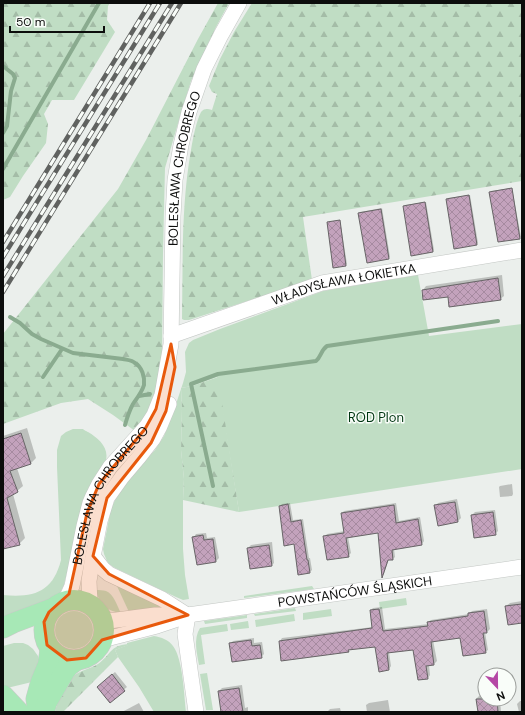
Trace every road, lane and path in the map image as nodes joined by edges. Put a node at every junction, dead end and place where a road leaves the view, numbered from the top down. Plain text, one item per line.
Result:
1 (239, 3) edge
2 (522, 250) edge
3 (171, 340) junction
4 (93, 556) junction
5 (522, 567) edge
6 (90, 604) junction
7 (58, 605) junction
8 (188, 615) junction
9 (102, 620) junction
10 (3, 628) edge
11 (3, 637) edge
12 (102, 640) junction
13 (47, 643) junction
14 (77, 660) junction
15 (3, 695) edge
16 (19, 712) edge
17 (38, 712) edge
18 (44, 712) edge
19 (196, 712) edge

1 - 3 street, BOLESŁAWA CHROBREGO
2 - 3 street, WŁADYSŁAWA ŁOKIETKA
3 - 4 street, BOLESŁAWA CHROBREGO
3 - 7 street, BOLESŁAWA CHROBREGO
4 - 6 street, BOLESŁAWA CHROBREGO
4 - 8 street
5 - 8 street, POWSTAŃCÓW ŚLĄSKICH
6 - 7 main road
6 - 9 main road
7 - 10 main road
7 - 13 main road
8 - 9 street, POWSTAŃCÓW ŚLĄSKICH
8 - 12 street, POWSTAŃCÓW ŚLĄSKICH
8 - 19 street
9 - 12 main road
11 - 13 main road
12 - 14 main road
13 - 14 main road
13 - 17 main road
14 - 18 main road
15 - 16 main road

